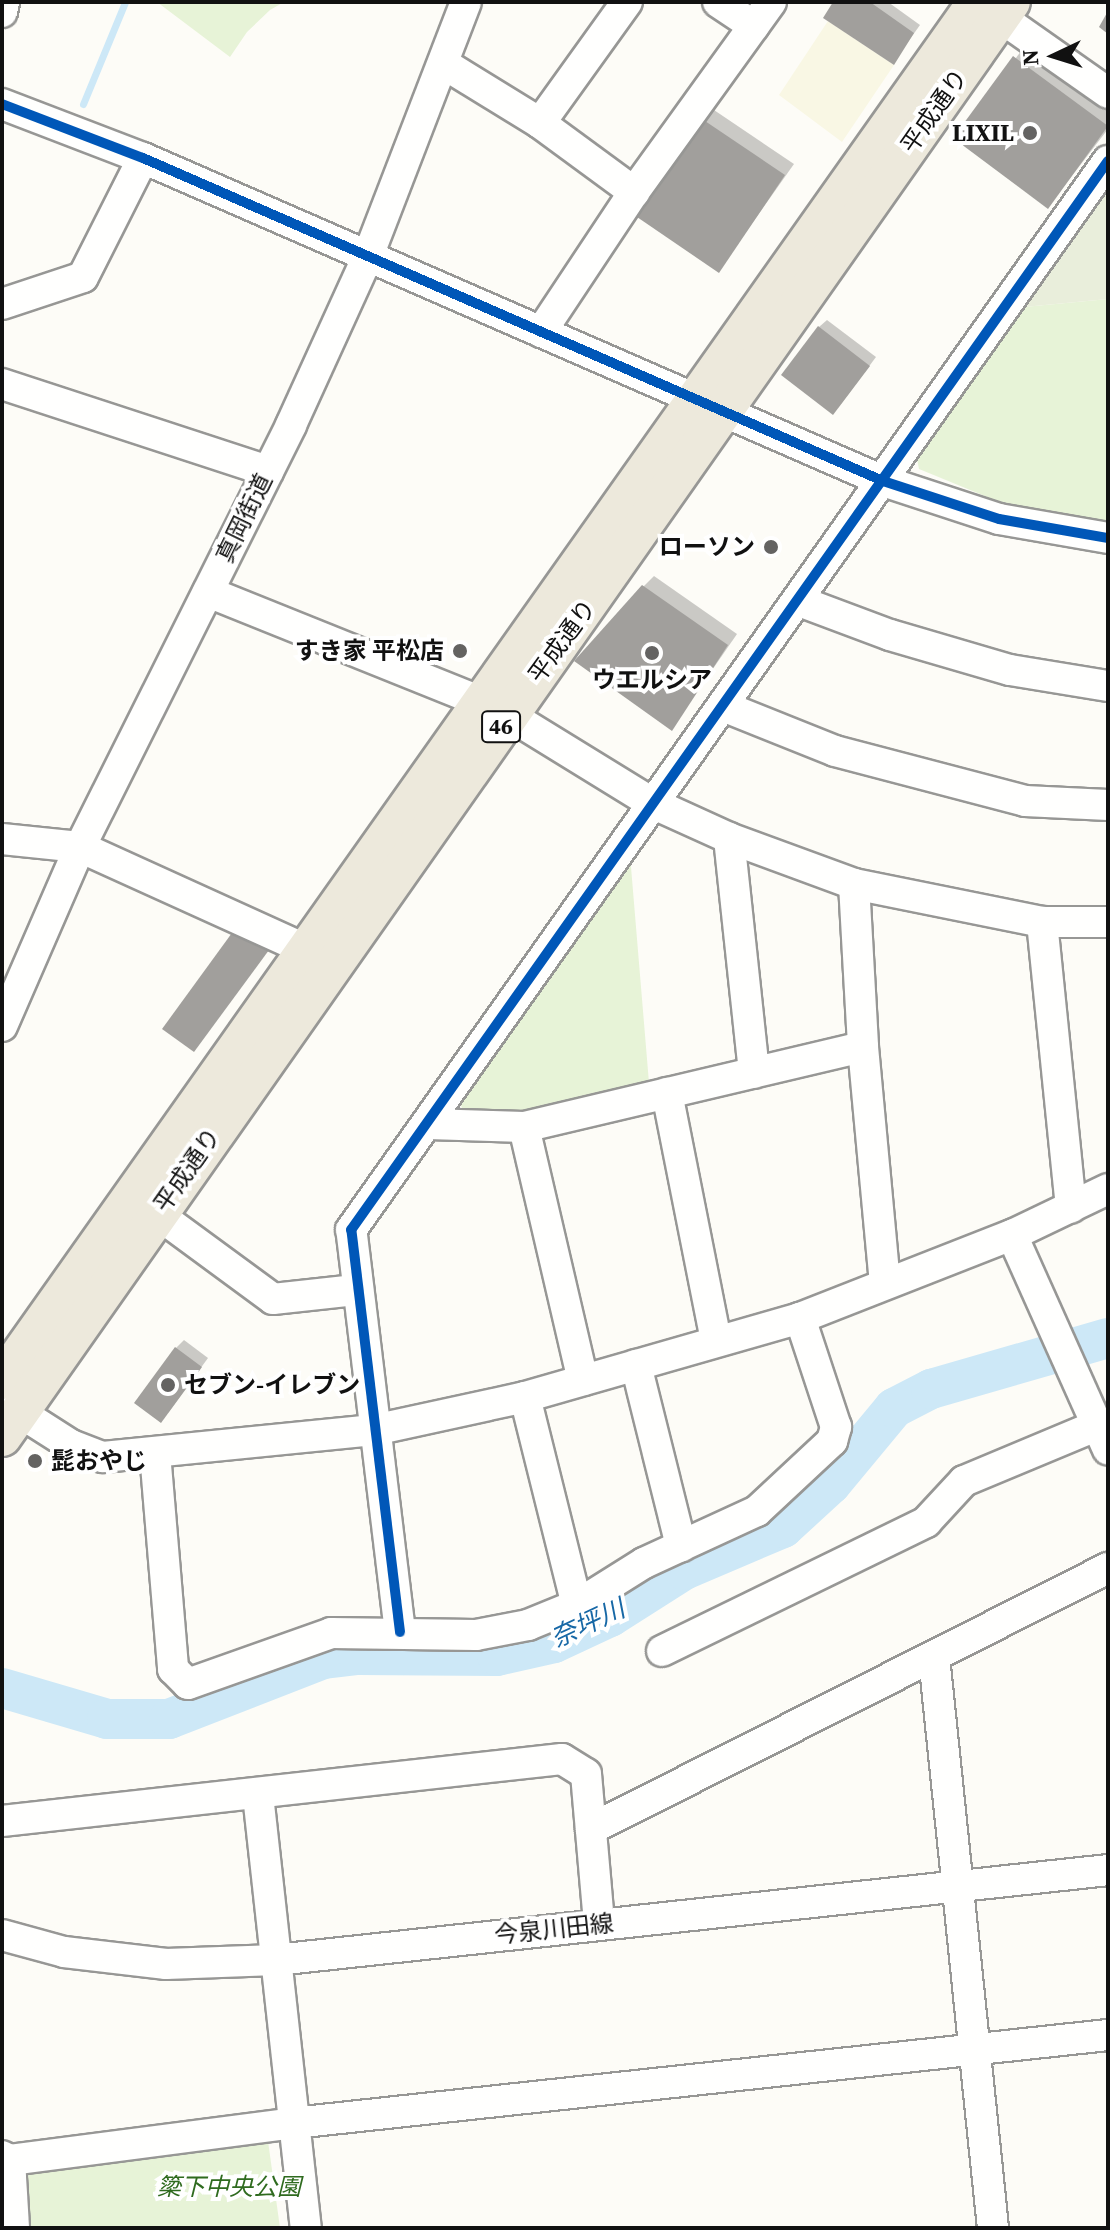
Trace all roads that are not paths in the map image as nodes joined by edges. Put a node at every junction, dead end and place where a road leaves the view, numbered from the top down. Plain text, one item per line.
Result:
1 (4, 2) edge
2 (466, 2) edge
3 (627, 2) edge
4 (718, 2) edge
5 (996, 7) edge
6 (2, 12) edge
7 (763, 14) edge
8 (444, 64) junction
9 (1108, 93) edge
10 (2, 104) edge
11 (540, 123) junction
12 (143, 158) junction
13 (1108, 161) edge
14 (634, 192) junction
15 (368, 256) junction
16 (2, 304) edge
17 (541, 332) junction
18 (2, 384) edge
19 (711, 406) junction
20 (268, 471) junction
21 (883, 481) junction
22 (1108, 538) edge
23 (208, 592) junction
24 (799, 601) junction
25 (1108, 686) edge
26 (725, 707) junction
27 (496, 709) junction
28 (652, 803) junction
29 (1108, 805) edge
30 (729, 838) junction
31 (2, 839) edge
32 (80, 847) junction
33 (854, 884) junction
34 (1042, 922) junction
35 (1108, 922) edge
36 (309, 951) junction
37 (2, 1026) edge
38 (863, 1047) junction
39 (754, 1073) junction
40 (667, 1093) junction
41 (428, 1124) junction
42 (524, 1127) junction
43 (1108, 1189) edge
44 (1071, 1208) junction
45 (156, 1213) junction
46 (1012, 1235) junction
47 (885, 1284) junction
48 (356, 1290) junction
49 (800, 1318) junction
50 (716, 1341) junction
51 (636, 1365) junction
52 (583, 1380) junction
53 (525, 1397) junction
54 (6, 1408) edge
55 (1101, 1419) edge
56 (374, 1430) junction
57 (155, 1453) junction
58 (681, 1546) junction
59 (1108, 1568) edge
60 (577, 1605) junction
61 (400, 1632) junction
62 (662, 1651) dead end
63 (934, 1657) junction
64 (258, 1795) junction
65 (2, 1821) edge
66 (591, 1829) junction
67 (1108, 1870) edge
68 (955, 1886) junction
69 (599, 1924) junction
70 (2, 1935) edge
71 (276, 1960) junction
72 (1108, 2035) edge
73 (973, 2050) junction
74 (294, 2123) junction
75 (6, 2158) edge
76 (14, 2228) edge
77 (306, 2228) edge
78 (993, 2228) edge

1 - 6 street
2 - 8 street, 真岡街道
3 - 11 street
4 - 7 street
5 - 9 street
5 - 19 main road, 平成通り / 46
7 - 14 street
8 - 11 street
8 - 15 street, 真岡街道
10 - 12 street
11 - 14 street
12 - 15 street
12 - 16 street
13 - 21 street
14 - 17 street
15 - 17 street
15 - 20 street, 真岡街道
17 - 19 street
18 - 20 street
19 - 21 street
19 - 27 main road, 平成通り / 46
20 - 23 street, 真岡街道
21 - 22 street
21 - 24 street
23 - 27 street
23 - 32 street, 真岡街道
24 - 25 street
24 - 26 street
26 - 28 street
26 - 29 street
27 - 28 street
27 - 36 main road, 平成通り / 46
27 - 45 main road, 平成通り / 46
28 - 30 street
28 - 41 street
30 - 33 street
30 - 39 street
31 - 32 street
32 - 36 street
32 - 37 street, 真岡街道
33 - 34 street
33 - 38 street
34 - 35 street
34 - 44 street
36 - 54 main road, 平成通り / 46
38 - 39 street
38 - 47 street
39 - 40 street
40 - 42 street
40 - 50 street
41 - 42 street
41 - 48 street
42 - 52 street
43 - 44 street
44 - 46 street
45 - 48 street
45 - 54 main road, 平成通り / 46
46 - 47 street
46 - 55 street
47 - 49 street
48 - 56 street
49 - 50 street
49 - 58 street
50 - 51 street
51 - 52 street
51 - 58 street
52 - 53 street
53 - 56 street
53 - 60 street
54 - 57 street
55 - 62 street
56 - 57 street
56 - 61 street
57 - 61 street
58 - 60 street
59 - 63 street
60 - 61 street
63 - 66 street
63 - 68 street
64 - 65 street
64 - 66 street
64 - 71 street
66 - 69 street
67 - 68 street, 今泉川田線
68 - 69 street, 今泉川田線
68 - 73 street
69 - 71 street, 今泉川田線
70 - 71 street, 今泉川田線
71 - 74 street
72 - 73 street
73 - 74 street
73 - 78 street
74 - 75 street
74 - 77 street
75 - 76 street

